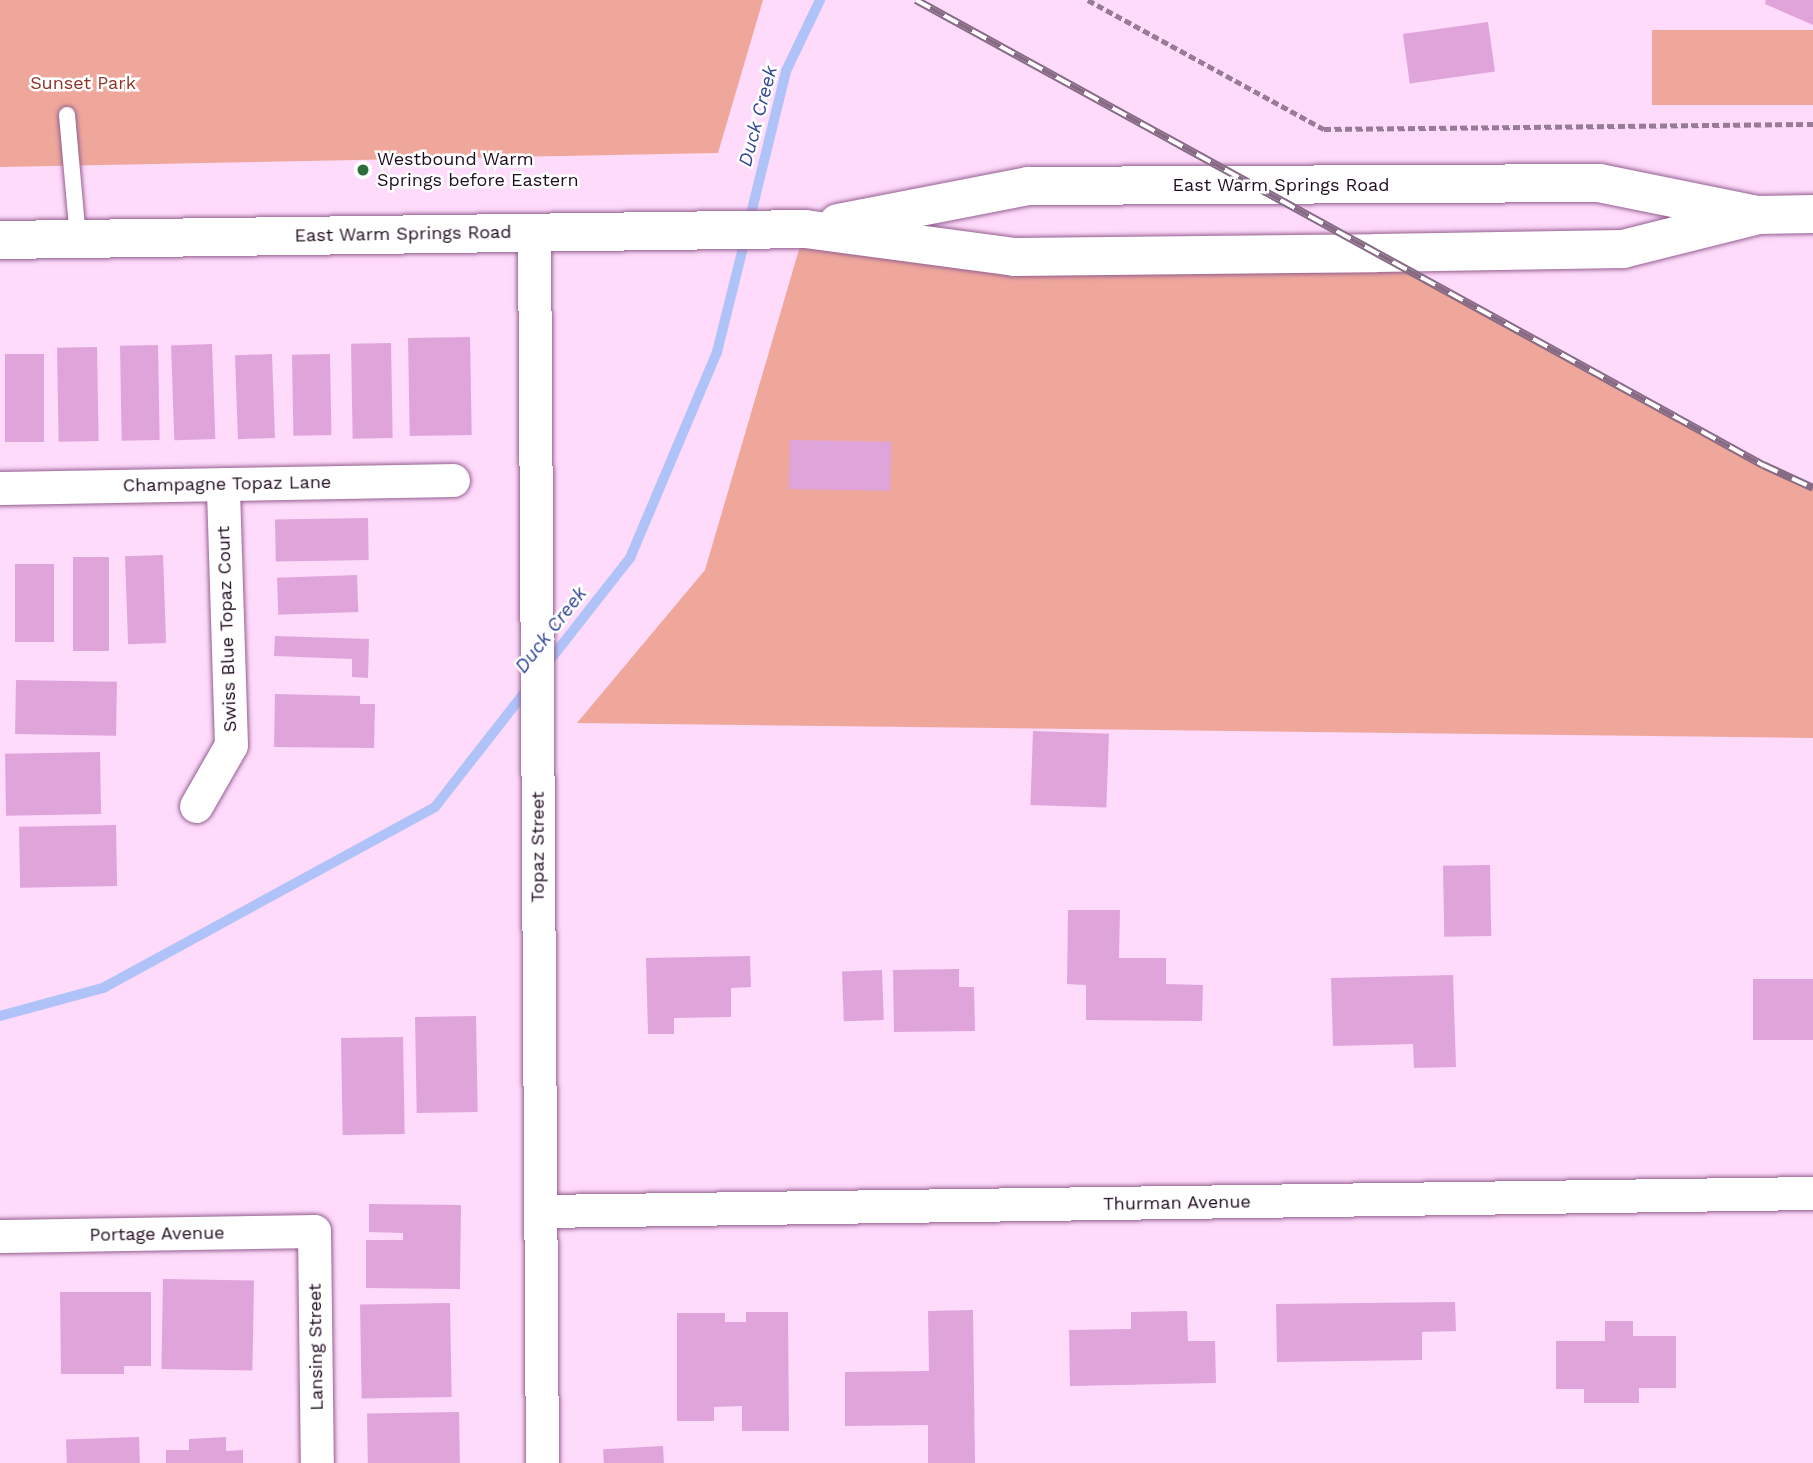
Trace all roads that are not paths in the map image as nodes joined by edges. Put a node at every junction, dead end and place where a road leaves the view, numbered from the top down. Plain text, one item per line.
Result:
1 (67, 115) dead end
2 (1813, 214) edge
3 (1758, 215) junction
4 (805, 229) junction
5 (534, 232) junction
6 (78, 239) junction
7 (0, 240) edge
8 (453, 480) dead end
9 (223, 484) junction
10 (0, 488) edge
11 (196, 806) dead end
12 (1813, 1193) edge
13 (540, 1212) junction
14 (314, 1231) joint
15 (0, 1236) edge
16 (317, 1463) edge
17 (542, 1463) edge

1 - 6 lane
2 - 3 main road, East Warm Springs Road
3 - 4 main road, East Warm Springs Road
3 - 4 main road, East Warm Springs Road
4 - 5 main road, East Warm Springs Road
5 - 6 main road, East Warm Springs Road
5 - 13 street, Topaz Street
6 - 7 main road, East Warm Springs Road
8 - 9 street, Champagne Topaz Lane
9 - 10 street, Champagne Topaz Lane
9 - 11 street, Swiss Blue Topaz Court
12 - 13 street, Thurman Avenue
13 - 17 street, Topaz Street
14 - 15 street, Portage Avenue
14 - 16 street, Lansing Street

